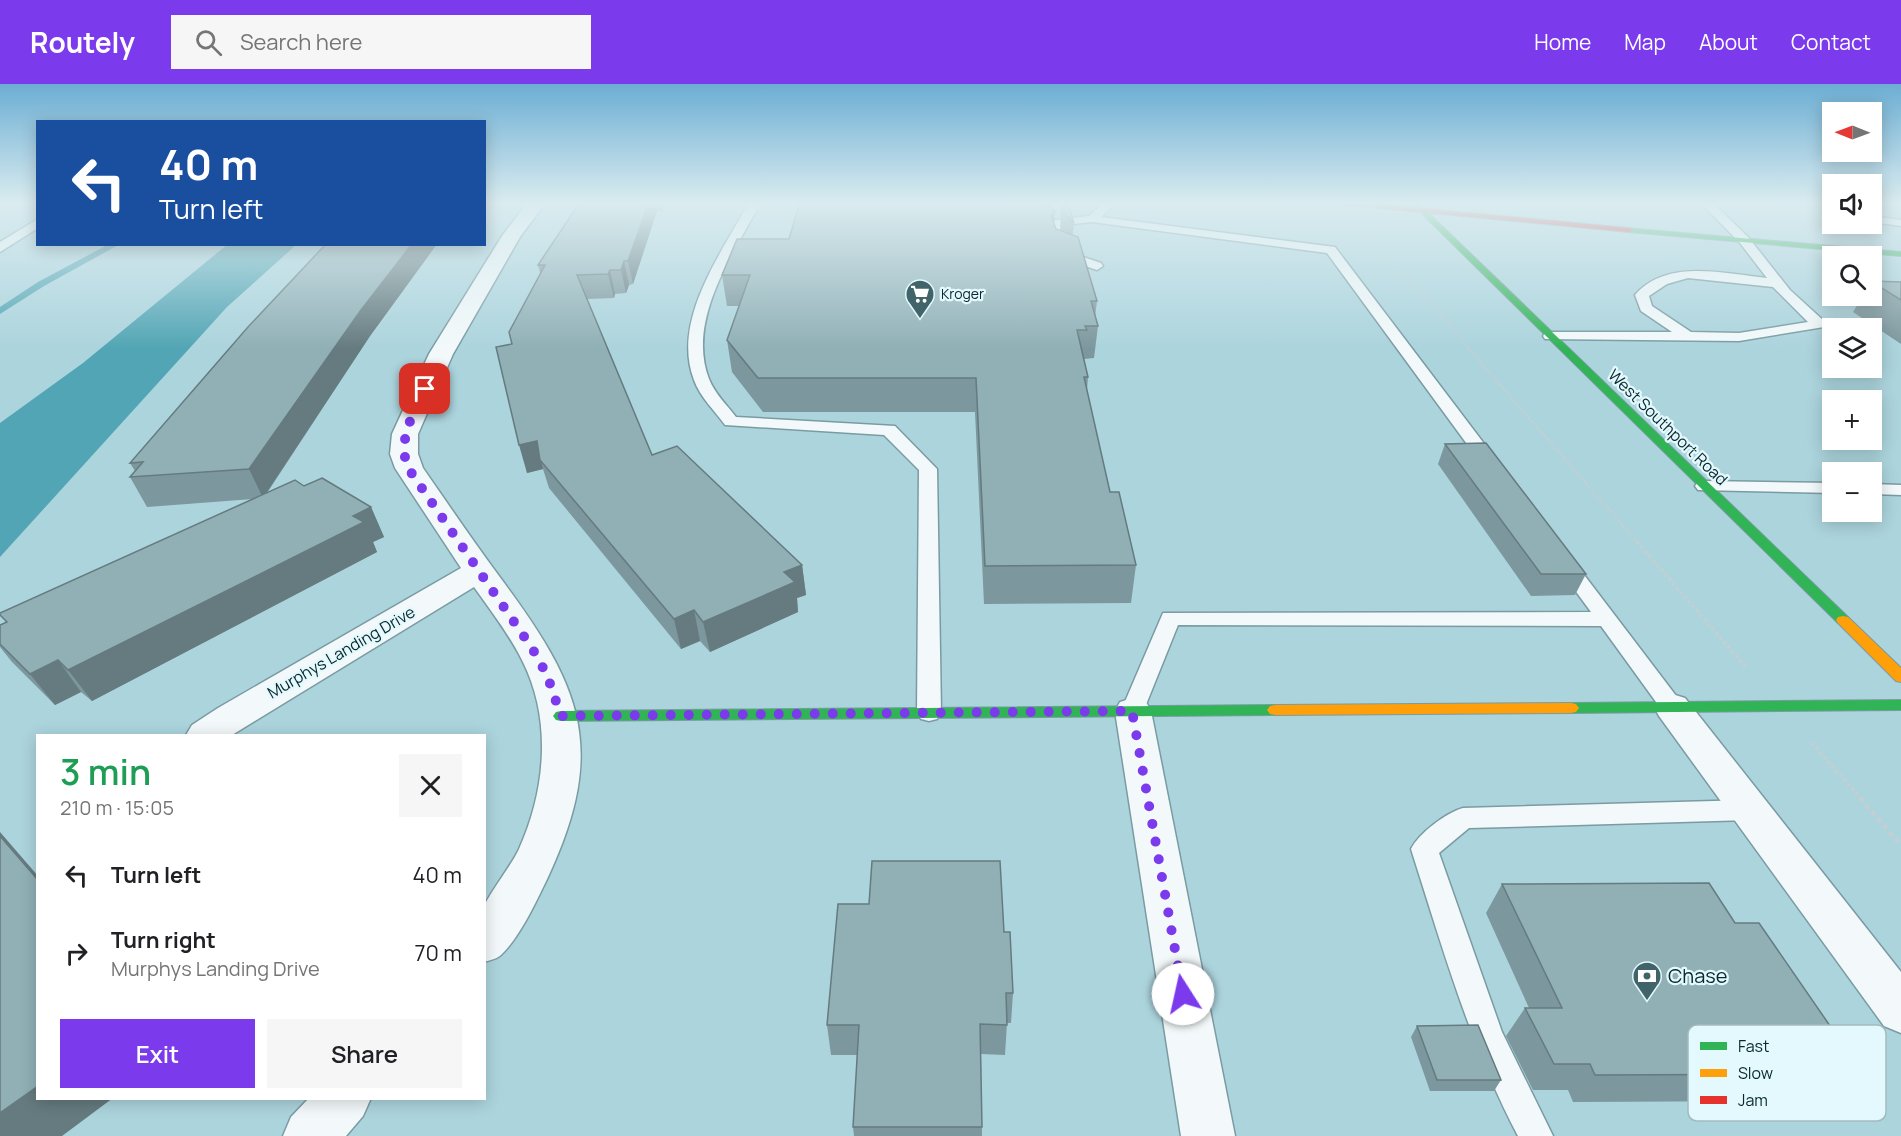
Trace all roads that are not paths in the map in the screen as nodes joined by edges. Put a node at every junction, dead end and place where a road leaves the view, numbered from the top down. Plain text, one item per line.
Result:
1 (502, 251) edge
2 (730, 251) edge
3 (1059, 251) edge
4 (1332, 251) edge
5 (1463, 251) edge
6 (1753, 251) edge
7 (1868, 251) edge
8 (1901, 254) edge
9 (1097, 266) dead end
10 (1777, 283) junction
11 (1550, 336) junction
12 (1687, 336) junction
13 (1500, 477) edge
14 (1704, 486) junction
15 (1822, 488) edge
16 (1882, 489) edge
17 (1901, 490) edge
18 (1557, 552) edge
19 (479, 571) junction
20 (1606, 619) junction
21 (1901, 677) edge
22 (1901, 705) edge
23 (1672, 707) junction
24 (1132, 711) junction
25 (929, 713) junction
26 (561, 716) junction
27 (206, 734) edge
28 (1750, 810) junction
29 (486, 939) edge
30 (1901, 1010) edge
31 (343, 1100) edge
32 (310, 1136) edge
33 (1208, 1136) edge
34 (1536, 1136) edge

1 - 19 street
2 - 25 lane
3 - 9 lane
4 - 13 lane
5 - 11 main road, West Southport Road
6 - 10 lane
7 - 8 main road
10 - 12 lane
10 - 12 lane
11 - 12 lane
11 - 14 main road, West Southport Road
14 - 15 lane
14 - 21 main road, West Southport Road
16 - 17 lane
18 - 20 lane
19 - 26 street
19 - 27 street, Murphys Landing Drive
20 - 23 lane
20 - 24 lane
22 - 23 main road
23 - 24 main road
23 - 28 street
24 - 25 main road
24 - 33 street
25 - 26 main road
26 - 29 street
28 - 30 street
28 - 34 lane
31 - 32 street

